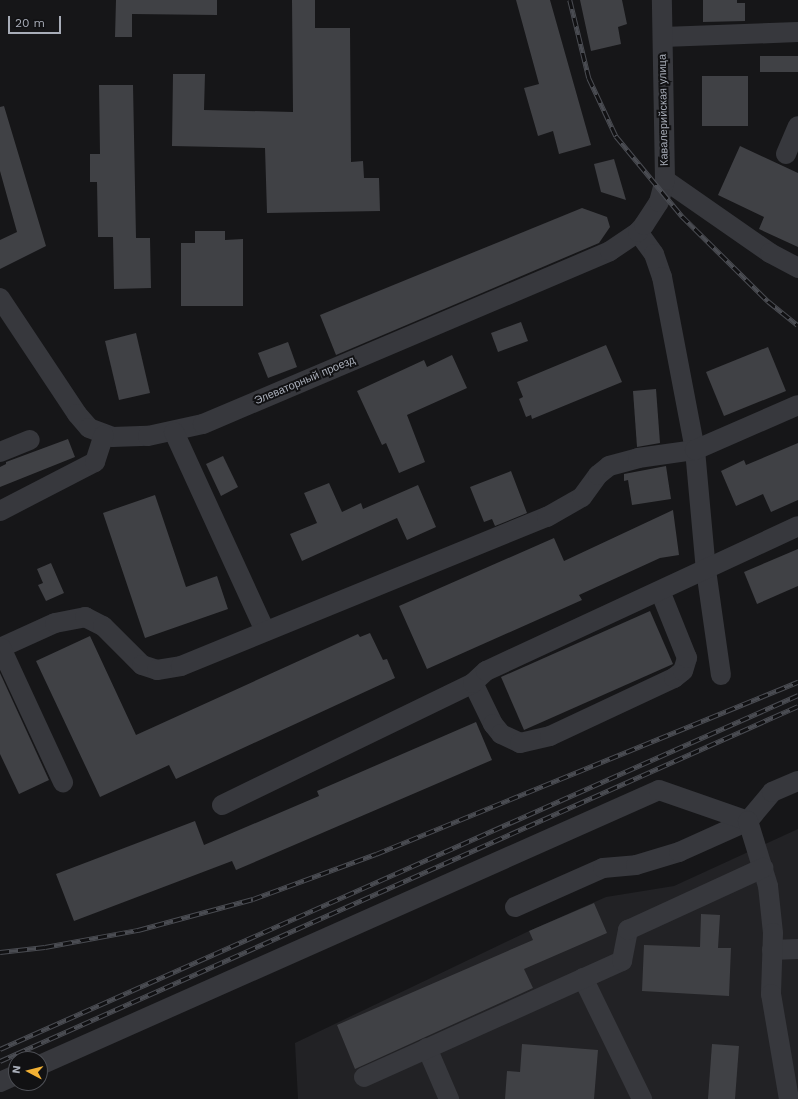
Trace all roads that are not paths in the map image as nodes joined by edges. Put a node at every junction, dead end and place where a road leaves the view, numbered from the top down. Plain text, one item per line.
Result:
1 (662, 0) edge
2 (798, 32) edge
3 (663, 37) junction
4 (798, 126) edge
5 (786, 154) dead end
6 (665, 180) junction
7 (644, 224) junction
8 (798, 268) edge
9 (0, 298) edge
10 (798, 405) edge
11 (174, 432) junction
12 (104, 435) junction
13 (30, 440) dead end
14 (695, 450) junction
15 (0, 452) edge
16 (0, 511) edge
17 (798, 526) edge
18 (706, 570) junction
19 (660, 591) junction
20 (264, 631) junction
21 (0, 648) edge
22 (721, 675) dead end
23 (473, 683) junction
24 (798, 781) edge
25 (63, 782) dead end
26 (222, 806) dead end
27 (748, 821) junction
28 (763, 868) junction
29 (515, 907) dead end
30 (798, 949) edge
31 (772, 950) junction
32 (583, 978) junction
33 (427, 1048) junction
34 (48, 1061) edge
35 (364, 1077) dead end
36 (449, 1099) edge
37 (642, 1099) edge
38 (789, 1099) edge

1 - 3 street, Кавалерийская улица
2 - 3 street
3 - 6 street, Кавалерийская улица
4 - 5 street
6 - 7 street, Кавалерийская улица
6 - 8 street
7 - 11 street, Элеваторный проезд
7 - 14 street
9 - 12 street, Элеваторный проезд
10 - 14 street
11 - 12 street, Элеваторный проезд
11 - 20 street
12 - 16 street
13 - 15 street
14 - 18 street
14 - 20 street
17 - 18 street
18 - 19 street
18 - 22 street
19 - 23 street
19 - 23 street
20 - 21 street
21 - 25 street
23 - 26 street
24 - 27 street
27 - 28 street
27 - 29 street
27 - 34 street
28 - 31 street
28 - 32 street
30 - 31 street
31 - 38 street
32 - 33 street
32 - 37 street
33 - 35 street
33 - 36 street

